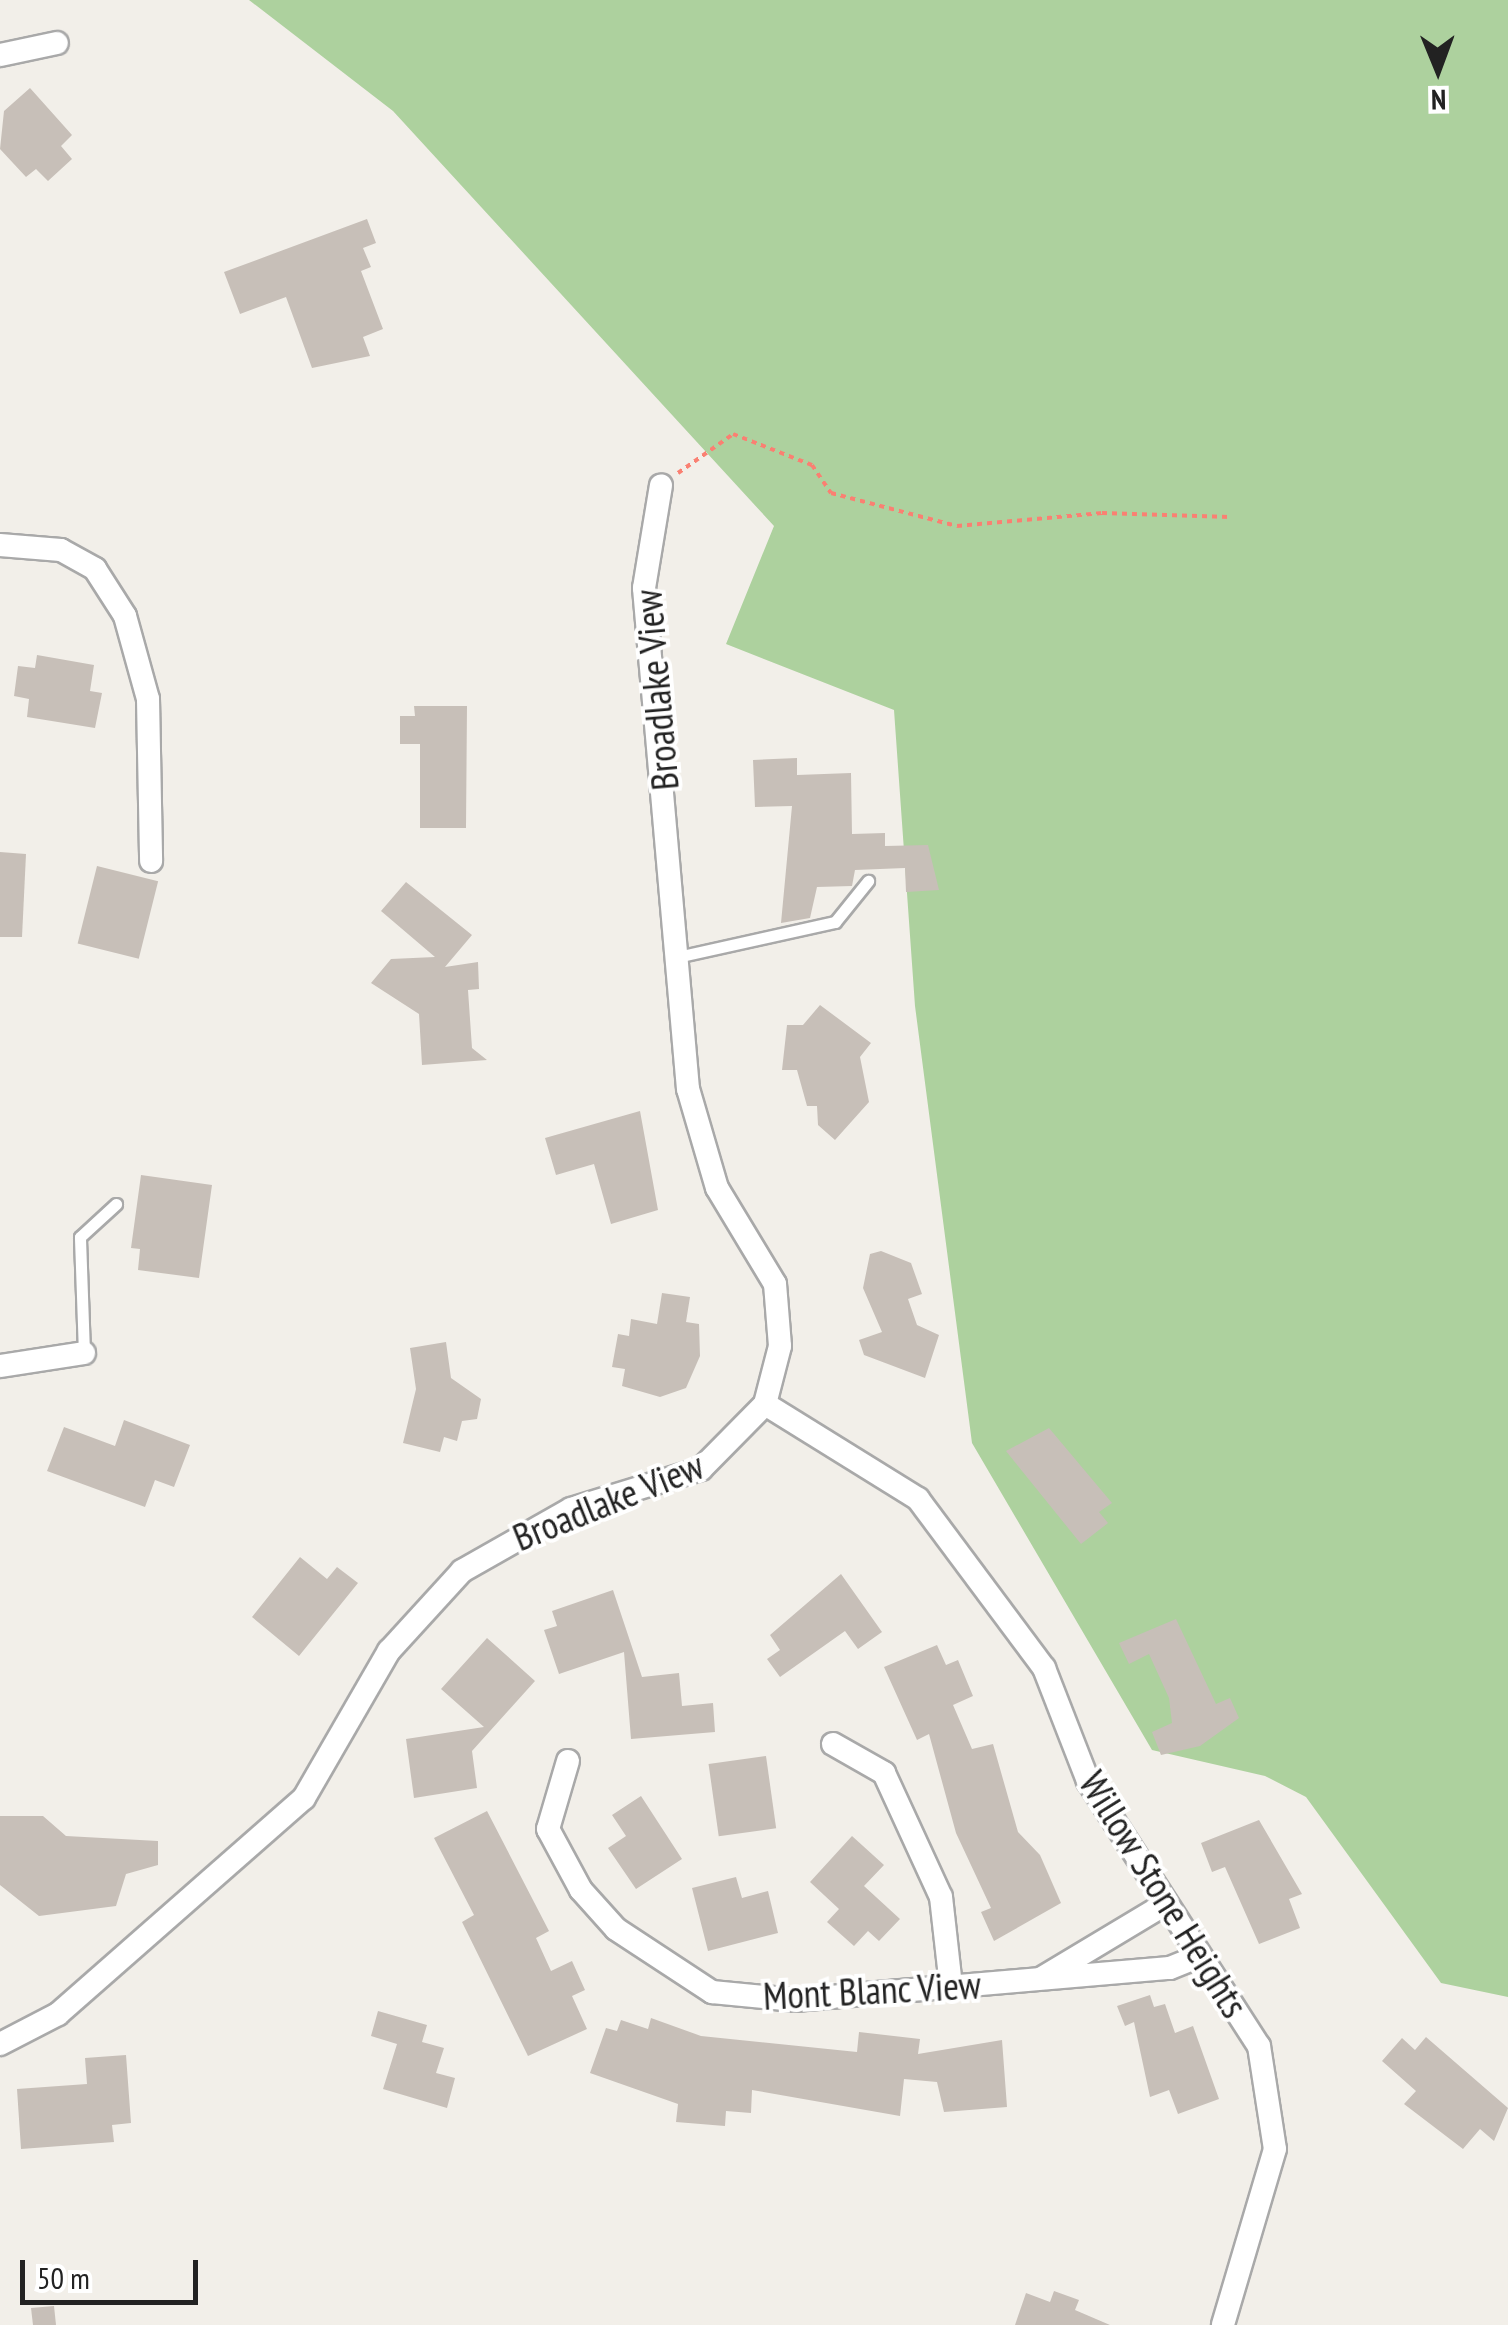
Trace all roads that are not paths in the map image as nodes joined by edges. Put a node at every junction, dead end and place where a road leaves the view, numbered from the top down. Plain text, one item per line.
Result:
1 (58, 42) dead end
2 (0, 55) edge
3 (661, 485) road end
4 (0, 545) edge
5 (151, 860) dead end
6 (868, 882) dead end
7 (677, 957) junction
8 (116, 1204) dead end
9 (84, 1353) joint
10 (0, 1366) edge
11 (765, 1404) junction
12 (833, 1744) dead end
13 (568, 1762) dead end
14 (1165, 1904) junction
15 (1200, 1956) junction
16 (1040, 1980) junction
17 (951, 1986) junction
18 (0, 2044) edge
19 (1223, 2325) edge

1 - 2 street
3 - 7 street, Broadlake View
4 - 5 street
6 - 7 lane
7 - 11 street, Broadlake View
8 - 9 lane
9 - 10 street
11 - 14 street, Willow Stone Heights
11 - 18 street, Broadlake View
12 - 17 street
13 - 17 street, Mont Blanc View
14 - 15 street, Willow Stone Heights
14 - 16 street, Mont Blanc View
15 - 16 street, Mont Blanc View
15 - 19 street, Willow Stone Heights
16 - 17 street, Mont Blanc View

